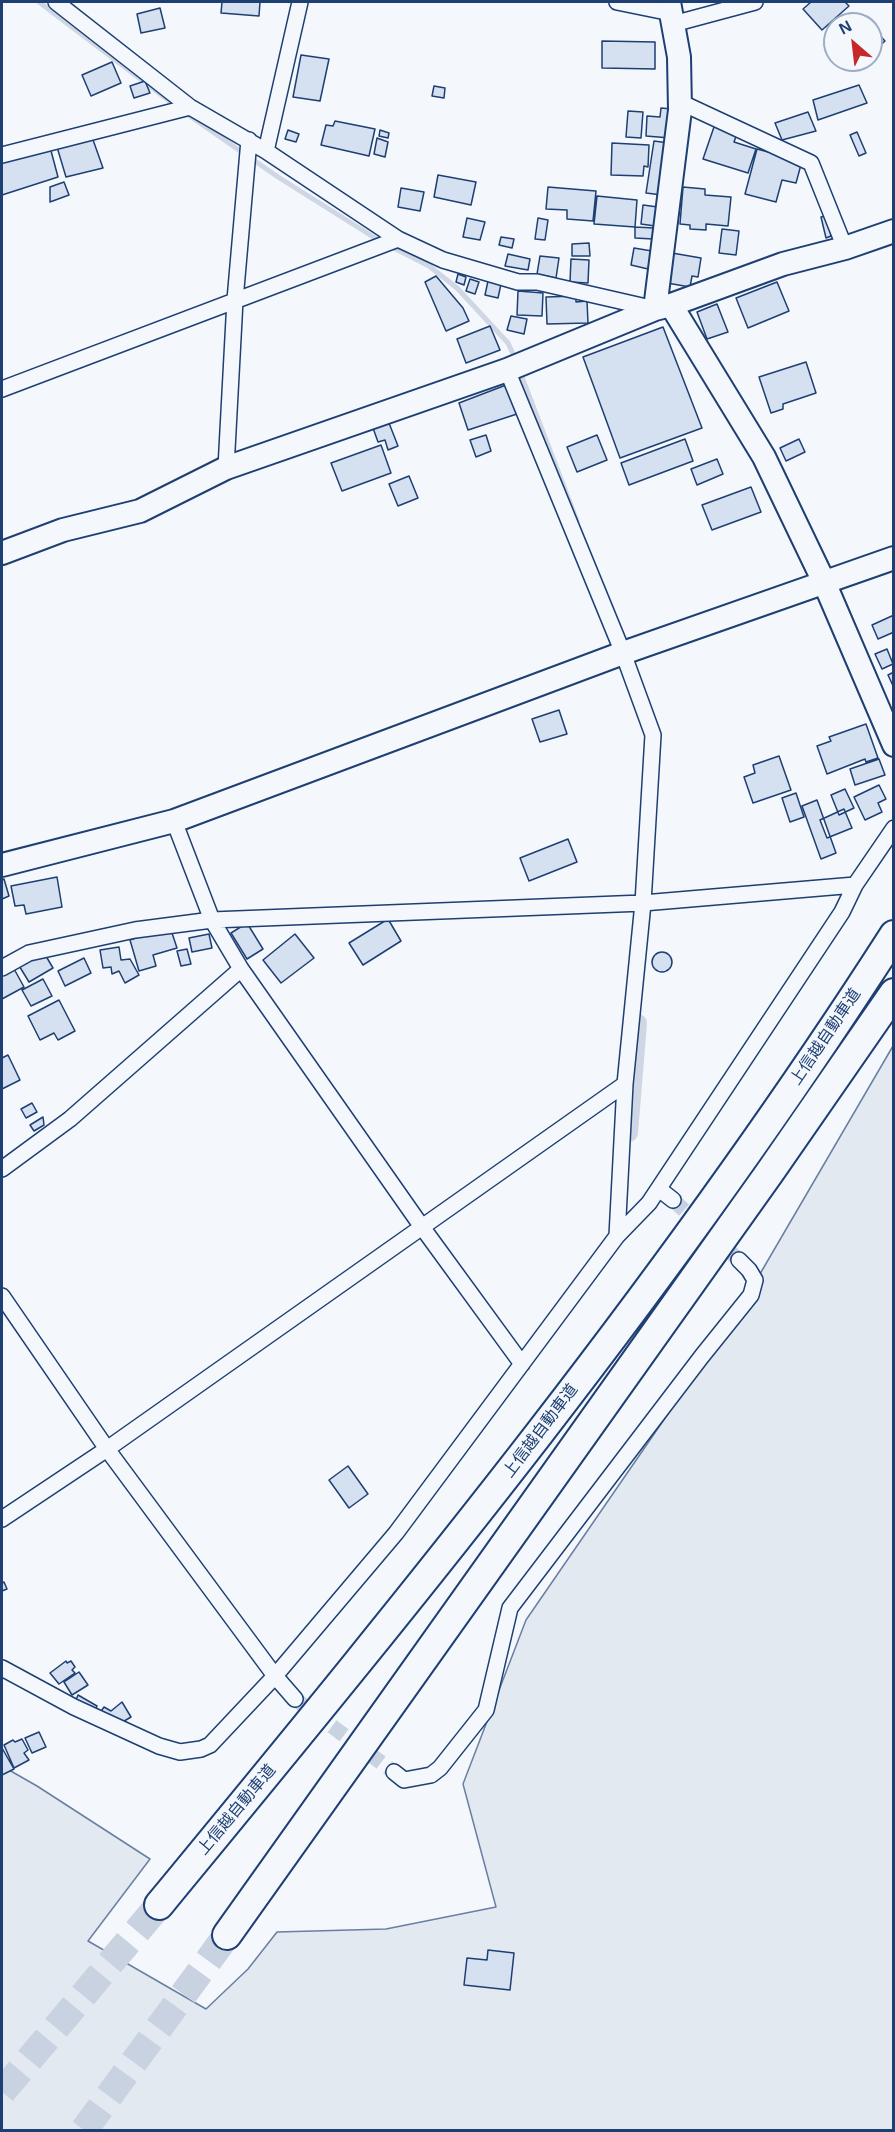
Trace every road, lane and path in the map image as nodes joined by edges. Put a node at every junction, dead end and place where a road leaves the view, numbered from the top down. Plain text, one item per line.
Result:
1 (56, 2) edge
2 (300, 2) edge
3 (617, 2) edge
4 (755, 2) edge
5 (671, 13) edge
6 (680, 102) junction
7 (190, 107) junction
8 (249, 140) junction
9 (266, 151) junction
10 (2, 155) edge
11 (894, 231) edge
12 (398, 239) junction
13 (845, 248) junction
14 (235, 300) junction
15 (663, 307) junction
16 (507, 370) junction
17 (2, 389) edge
18 (226, 468) junction
19 (2, 553) edge
20 (894, 558) edge
21 (824, 582) junction
22 (623, 653) junction
23 (894, 745) edge
24 (174, 821) junction
25 (894, 828) edge
26 (2, 865) edge
27 (855, 885) junction
28 (643, 903) junction
29 (212, 921) junction
30 (894, 935) edge
31 (2, 968) edge
32 (241, 969) junction
33 (894, 993) edge
34 (625, 1084) junction
35 (2, 1168) edge
36 (658, 1189) junction
37 (673, 1200) tunnel mouth
38 (422, 1227) junction
39 (617, 1236) junction
40 (739, 1260) tunnel mouth
41 (2, 1296) edge
42 (522, 1364) junction
43 (107, 1449) junction
44 (2, 1519) edge
45 (2, 1668) edge
46 (275, 1677) junction
47 (296, 1700) tunnel mouth
48 (394, 1772) tunnel mouth
49 (159, 1905) tunnel mouth
50 (227, 1935) tunnel mouth

1 - 7 street
2 - 9 street
3 - 5 street
4 - 5 street
5 - 6 street
6 - 13 street
6 - 15 street
7 - 8 street
7 - 10 street
8 - 9 street
8 - 14 street
9 - 12 street
11 - 13 street
12 - 14 street
12 - 15 street
13 - 15 street
14 - 17 street
14 - 18 street
15 - 16 street
15 - 21 street
16 - 18 street
16 - 22 street
18 - 19 street
20 - 21 street
21 - 22 street
21 - 23 street
22 - 24 street
22 - 28 street
24 - 26 street
24 - 29 street
25 - 27 street
27 - 28 street
27 - 36 street
28 - 29 street
28 - 34 street
29 - 31 street
29 - 32 street
30 - 49 highway, 上信越自動車道
32 - 35 street
32 - 38 street
33 - 50 highway, 上信越自動車道
34 - 38 street
34 - 39 street
36 - 37 street
36 - 39 street
38 - 42 street
38 - 43 street
39 - 42 street
40 - 48 street
41 - 43 street
42 - 46 street
43 - 44 street
43 - 46 street
45 - 46 street
46 - 47 street

